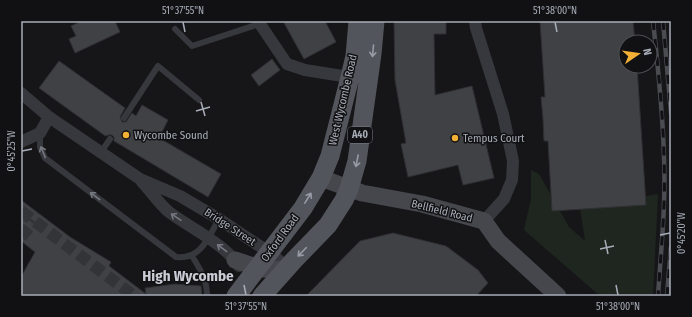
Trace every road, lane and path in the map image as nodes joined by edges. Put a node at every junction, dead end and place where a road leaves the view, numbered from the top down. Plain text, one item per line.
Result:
1 (358, 21) edge
2 (375, 21) edge
3 (475, 21) edge
4 (259, 23) edge
5 (175, 29) dead end
6 (359, 79) junction
7 (21, 93) edge
8 (199, 100) dead end
9 (49, 117) junction
10 (124, 118) dead end
11 (40, 133) junction
12 (110, 139) dead end
13 (21, 142) edge
14 (101, 152) junction
15 (321, 178) junction
16 (140, 179) junction
17 (349, 189) junction
18 (219, 219) junction
19 (484, 221) junction
20 (208, 238) junction
21 (192, 256) junction
22 (235, 260) junction
23 (264, 260) junction
24 (287, 267) junction
25 (238, 294) edge
26 (207, 296) edge
27 (262, 296) edge
28 (558, 296) edge

1 - 6 main road, West Wycombe Road / A40
2 -> 6 main road, West Wycombe Road / A40
3 - 19 street
4 - 5 lane
4 - 6 street
6 - 15 main road, West Wycombe Road / A40
6 -> 17 main road, West Wycombe Road / A40
7 - 9 street, Bridge Street
8 - 10 lane
9 - 11 street
9 - 14 street, Bridge Street
11 - 13 street
21 -> 11 lane
12 - 14 lane
14 - 16 street, Bridge Street
15 - 17 street, Bellfield Road
23 -> 15 main road, Oxford Road / A40
16 - 18 street, Bridge Street
20 -> 16 street, Bridge Street
17 - 19 street, Bellfield Road
17 -> 24 main road, Oxford Road / A40
18 - 20 lane
18 - 23 street, Bridge Street
19 - 28 street, Bellfield Road
20 - 21 lane
22 -> 20 street, Bridge Street
21 - 26 lane
22 - 23 street, Bridge Street
22 - 25 street, Bridge Street
23 - 24 street, Bridge Street
23 - 25 main road, Oxford Road / A40
24 - 27 main road, Oxford Road / A40

